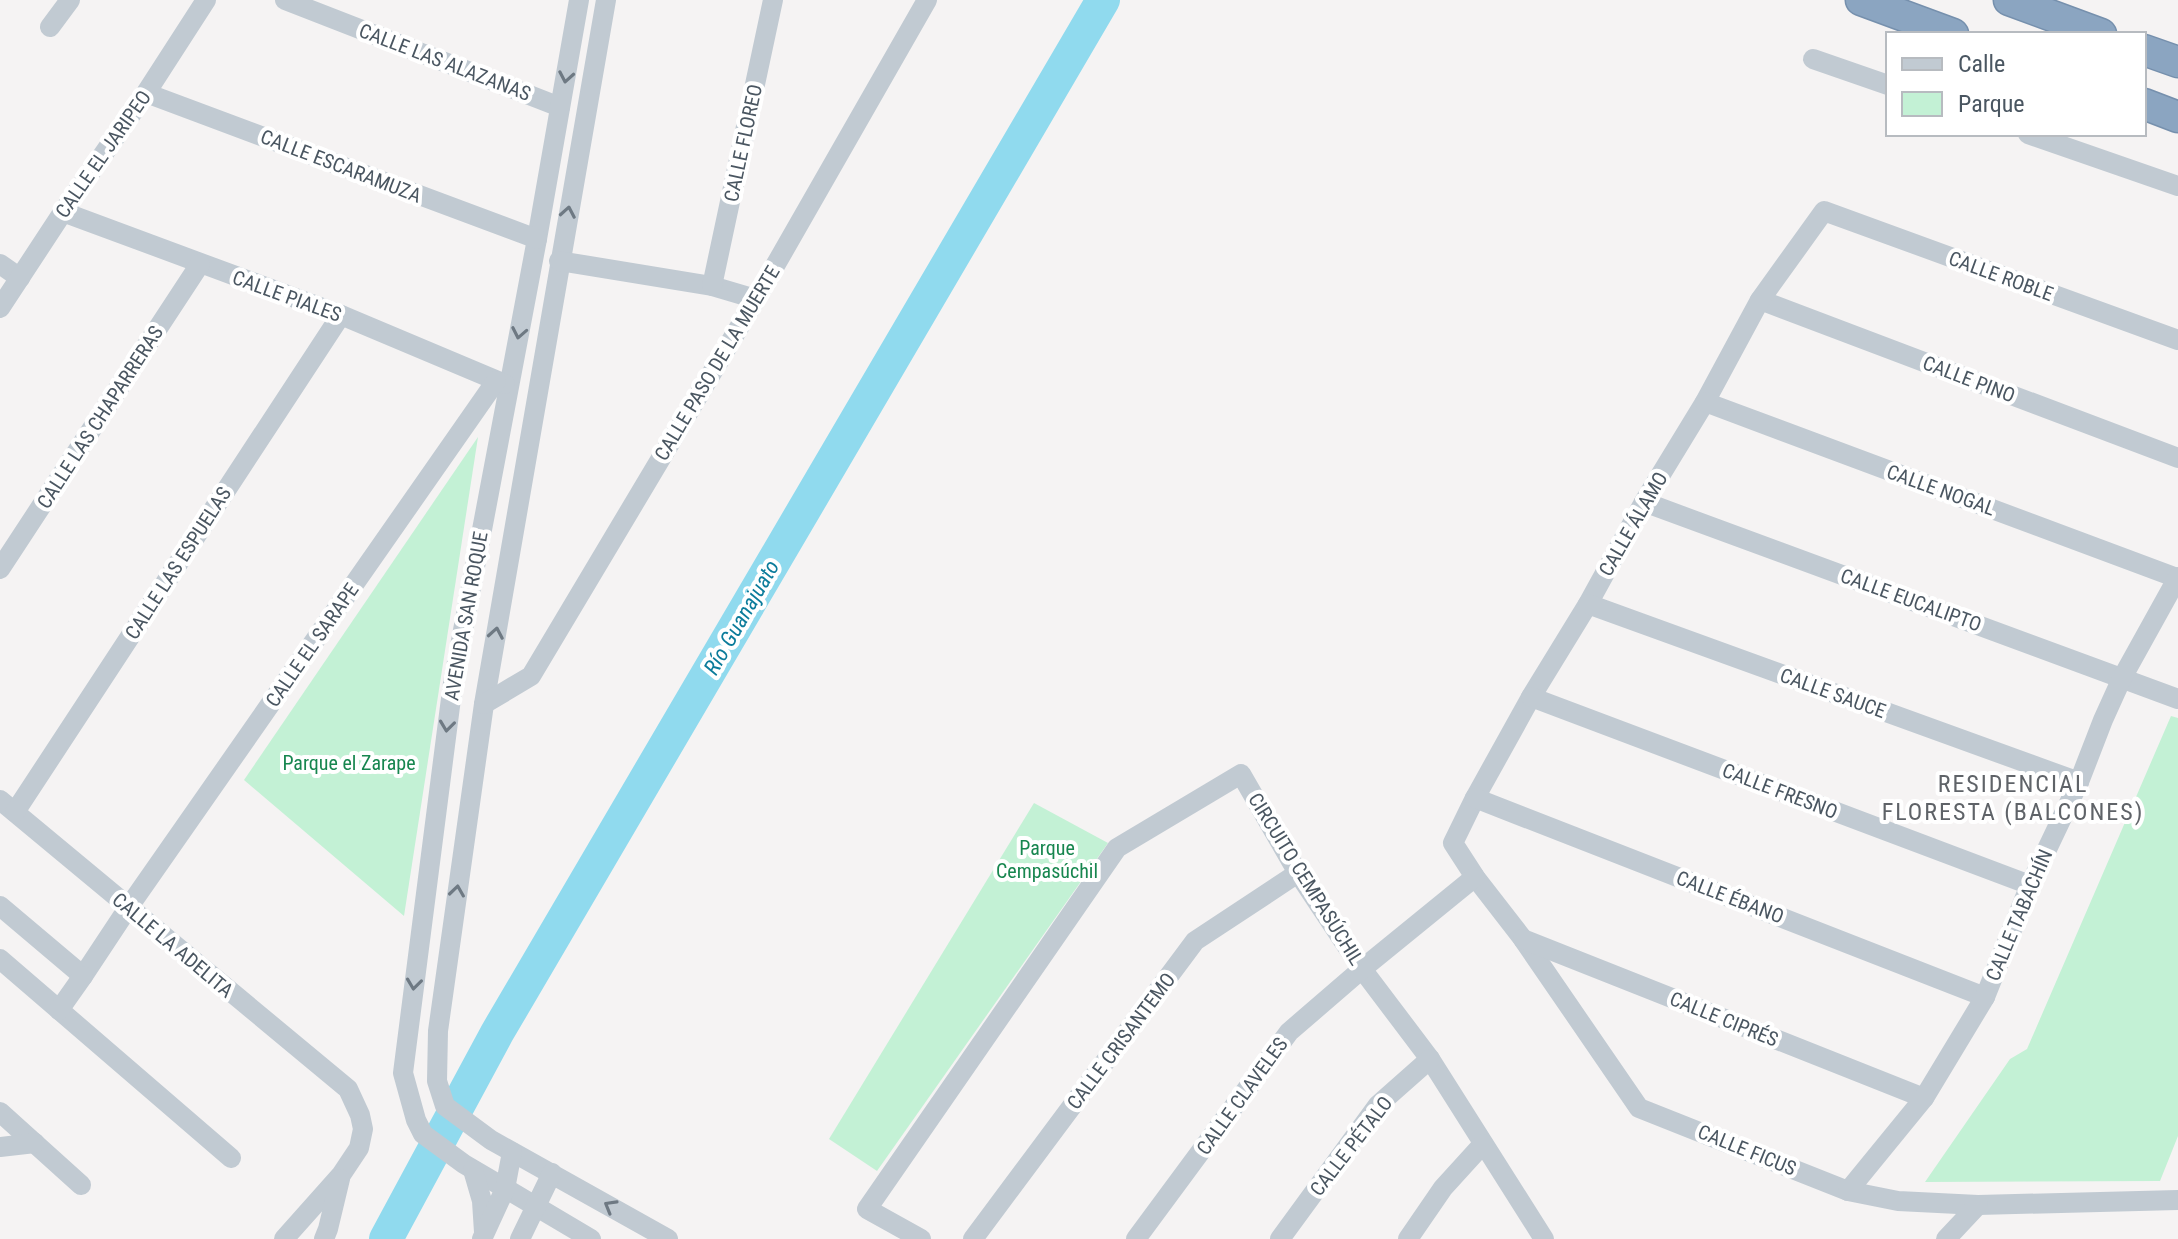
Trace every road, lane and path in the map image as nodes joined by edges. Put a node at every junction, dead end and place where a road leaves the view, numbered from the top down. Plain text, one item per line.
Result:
1 (70, 0) edge
2 (206, 0) edge
3 (285, 0) edge
4 (579, 0) edge
5 (606, 0) edge
6 (773, 0) edge
7 (927, 0) edge
8 (1861, 0) edge
9 (2009, 0) edge
10 (50, 27) dead end
11 (1948, 32) edge
12 (2096, 32) edge
13 (2146, 51) edge
14 (1813, 59) dead end
15 (2178, 62) edge
16 (1886, 84) edge
17 (146, 93) junction
18 (2146, 105) edge
19 (560, 107) junction
20 (2178, 117) edge
21 (2034, 136) edge
22 (2178, 186) edge
23 (1824, 211) joint
24 (63, 212) junction
25 (537, 239) junction
26 (559, 261) junction
27 (0, 264) edge
28 (200, 264) junction
29 (20, 278) junction
30 (712, 286) junction
31 (756, 299) junction
32 (1760, 300) junction
33 (0, 308) edge
34 (341, 315) junction
35 (2178, 340) edge
36 (502, 383) junction
37 (1705, 402) junction
38 (2178, 458) edge
39 (1644, 502) junction
40 (0, 569) edge
41 (2178, 578) edge
42 (1588, 604) junction
43 (2122, 678) junction
44 (1531, 697) junction
45 (2178, 699) edge
46 (484, 704) junction
47 (2079, 782) junction
48 (1475, 798) junction
49 (7, 806) edge
50 (1453, 843) joint
51 (1298, 873) junction
52 (1475, 877) junction
53 (2030, 885) junction
54 (0, 906) edge
55 (128, 908) junction
56 (1523, 939) junction
57 (4, 969) edge
58 (1362, 969) junction
59 (83, 976) junction
60 (1985, 997) junction
61 (59, 1010) junction
62 (1430, 1059) junction
63 (1924, 1098) junction
64 (0, 1112) edge
65 (35, 1143) junction
66 (1483, 1144) junction
67 (0, 1147) edge
68 (512, 1152) junction
69 (231, 1158) dead end
70 (469, 1167) junction
71 (552, 1173) junction
72 (341, 1175) junction
73 (81, 1185) dead end
74 (505, 1189) junction
75 (1848, 1191) junction
76 (2178, 1200) edge
77 (1978, 1205) junction
78 (536, 1207) junction
79 (483, 1238) edge
80 (284, 1239) edge
81 (324, 1239) edge
82 (520, 1239) edge
83 (591, 1239) edge
84 (668, 1239) edge
85 (921, 1239) edge
86 (973, 1239) edge
87 (1136, 1239) edge
88 (1280, 1239) edge
89 (1408, 1239) edge
90 (1544, 1239) edge
91 (1946, 1239) edge

1 - 10 street
2 - 17 street, CALLE EL JARIPEO
3 - 19 street, CALLE LAS ALAZANAS
4 -> 19 street, AVENIDA SAN ROQUE
26 -> 5 street, AVENIDA SAN ROQUE
6 - 30 street, CALLE FLOREO
7 - 31 street, CALLE PASO DE LA MUERTE
8 - 11 highway
9 - 12 highway
13 - 15 highway
14 - 16 street
17 - 24 street, CALLE EL JARIPEO
17 - 25 street, CALLE ESCARAMUZA
18 - 20 highway
19 - 25 street, AVENIDA SAN ROQUE
21 - 22 street
23 - 32 street, CALLE ÁLAMO
23 - 35 street, CALLE ROBLE
24 - 28 street, CALLE PIALES
24 - 29 street, CALLE EL JARIPEO
25 -> 36 street, AVENIDA SAN ROQUE
26 - 30 street
46 -> 26 street, AVENIDA SAN ROQUE
27 - 29 street
28 - 34 street, CALLE PIALES
28 - 40 street, CALLE LAS CHAPARRERAS
29 - 33 street, CALLE EL JARIPEO
30 - 31 street
31 - 46 street, CALLE PASO DE LA MUERTE
32 - 37 street, CALLE ÁLAMO
32 - 38 street, CALLE PINO
34 - 36 street, CALLE PIALES
34 - 49 street, CALLE LAS ESPUELAS
36 - 55 street, CALLE EL SARAPE
36 -> 70 street, AVENIDA SAN ROQUE
37 - 39 street, CALLE ÁLAMO
37 - 41 street, CALLE NOGAL
39 - 42 street, CALLE ÁLAMO
39 - 43 street, CALLE EUCALIPTO
41 - 43 street, CALLE TABACHÍN
42 - 44 street, CALLE ÁLAMO
42 - 47 street, CALLE SAUCE
43 - 45 street, CALLE EUCALIPTO
43 - 47 street, CALLE TABACHÍN
44 - 48 street, CALLE ÁLAMO
44 - 53 street, CALLE FRESNO
68 -> 46 street, AVENIDA SAN ROQUE
47 - 53 street, CALLE TABACHÍN
48 - 50 street, CALLE ÁLAMO
48 - 60 street, CALLE ÉBANO
49 - 55 street, CALLE LA ADELITA
50 - 52 street, CALLE FICUS
51 - 58 street, CIRCUITO CEMPASÚCHIL
51 - 85 street, CIRCUITO CEMPASÚCHIL
51 - 86 street, CALLE CRISANTEMO
52 - 56 street, CALLE FICUS
52 - 58 street, CALLE CLAVELES
53 - 60 street, CALLE TABACHÍN
54 - 59 street
55 - 59 street, CALLE EL SARAPE
55 - 72 street, CALLE LA ADELITA
56 - 63 street, CALLE CIPRÉS
56 - 75 street, CALLE FICUS
57 - 61 street
58 - 62 street, CIRCUITO CEMPASÚCHIL
58 - 87 street, CALLE CLAVELES
59 - 61 street, CALLE EL SARAPE
60 - 63 street, CALLE TABACHÍN
61 - 69 street
62 - 66 street, CIRCUITO CEMPASÚCHIL
62 - 88 street, CALLE PÉTALO
63 - 75 street, CALLE TABACHÍN
64 - 65 street
65 - 67 street
65 - 73 street
66 - 89 street
66 - 90 street, CIRCUITO CEMPASÚCHIL
68 - 71 street, AVENIDA SAN ROQUE
68 - 74 street
70 - 74 street, AVENIDA SAN ROQUE
70 - 79 street
71 - 78 street
84 -> 71 street, AVENIDA SAN ROQUE
72 - 80 street
72 - 81 street
74 - 78 street, AVENIDA SAN ROQUE
74 - 79 street
75 - 77 street, CALLE FICUS
76 - 77 street, CALLE FICUS
77 - 91 street
78 - 82 street
78 - 83 street, AVENIDA SAN ROQUE

